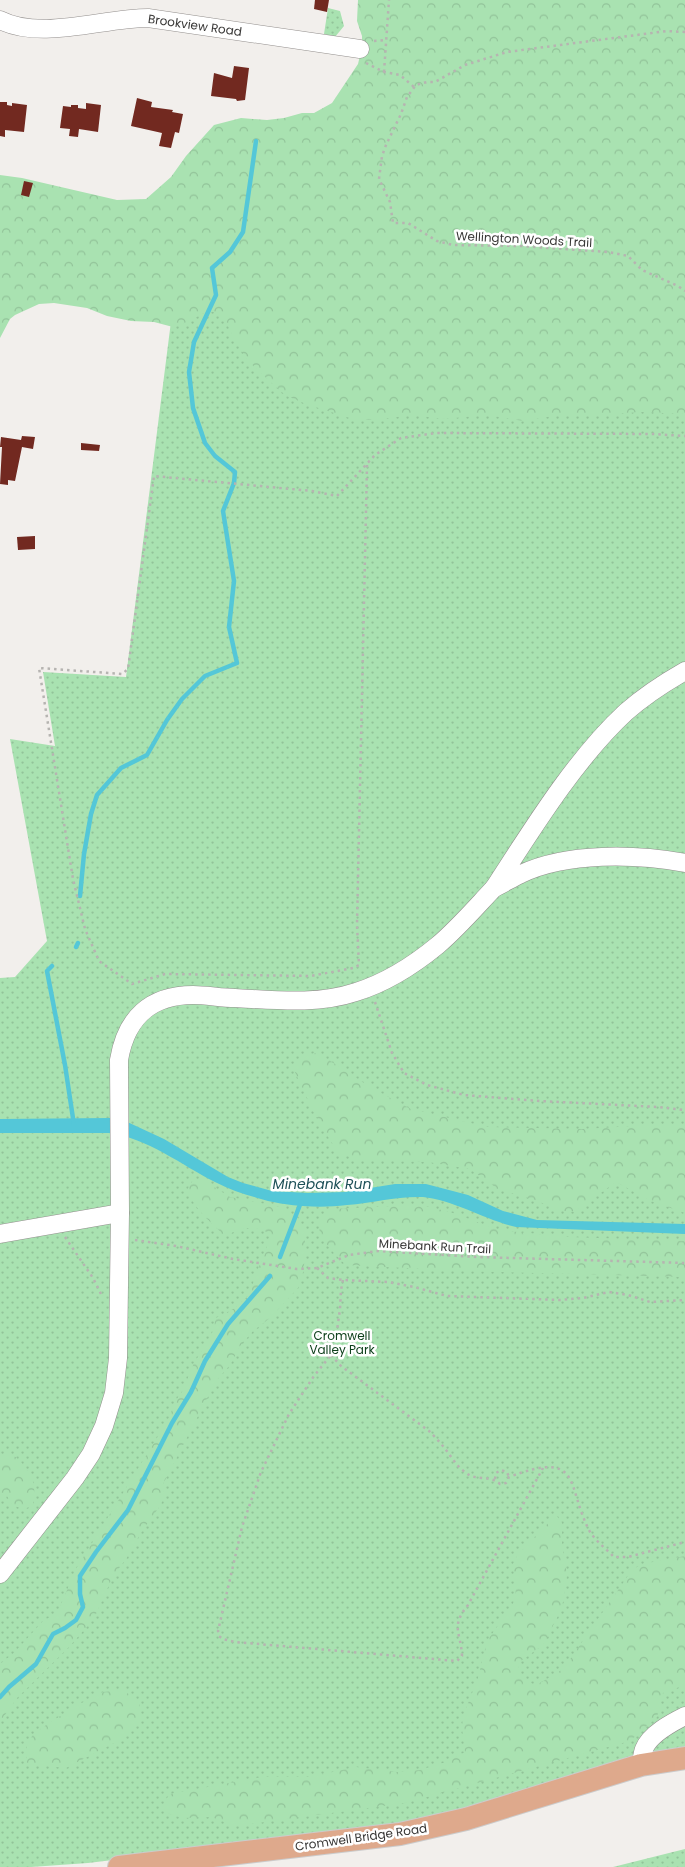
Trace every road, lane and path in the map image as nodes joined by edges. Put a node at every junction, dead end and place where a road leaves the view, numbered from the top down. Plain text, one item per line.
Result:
1 (389, 0) edge
2 (0, 20) edge
3 (685, 32) edge
4 (360, 49) dead end
5 (414, 87) junction
6 (685, 291) edge
7 (685, 436) edge
8 (367, 465) junction
9 (685, 671) edge
10 (526, 838) junction
11 (685, 863) edge
12 (544, 866) junction
13 (494, 888) junction
14 (370, 986) junction
15 (685, 1110) edge
16 (120, 1213) junction
17 (61, 1232) dead end
18 (0, 1234) edge
19 (130, 1239) dead end
20 (685, 1263) edge
21 (317, 1268) junction
22 (344, 1280) junction
23 (104, 1300) dead end
24 (685, 1300) edge
25 (331, 1355) junction
26 (543, 1468) junction
27 (510, 1477) junction
28 (495, 1479) junction
29 (685, 1542) edge
30 (0, 1574) edge
31 (685, 1716) edge
32 (685, 1758) edge
33 (642, 1765) junction
34 (119, 1867) edge

1 - 5 path
2 - 4 street, Brookview Road
3 - 5 path
5 - 6 path, Wellington Woods Trail
7 - 8 path
8 - 8 path
9 - 10 street
10 - 12 street
10 - 13 street
11 - 12 street
12 - 13 street
13 - 14 street
14 - 15 path
14 - 16 street
16 - 18 street
16 - 30 street
17 - 23 path
19 - 21 path, Minebank Run Trail
20 - 21 path, Minebank Run Trail
21 - 22 path
22 - 24 path
22 - 25 path
25 - 26 path
25 - 28 path
26 - 27 path
26 - 29 path
27 - 28 path
27 - 28 path
31 - 33 street
32 - 33 main road, Cromwell Bridge Road
33 - 34 main road, Cromwell Bridge Road

